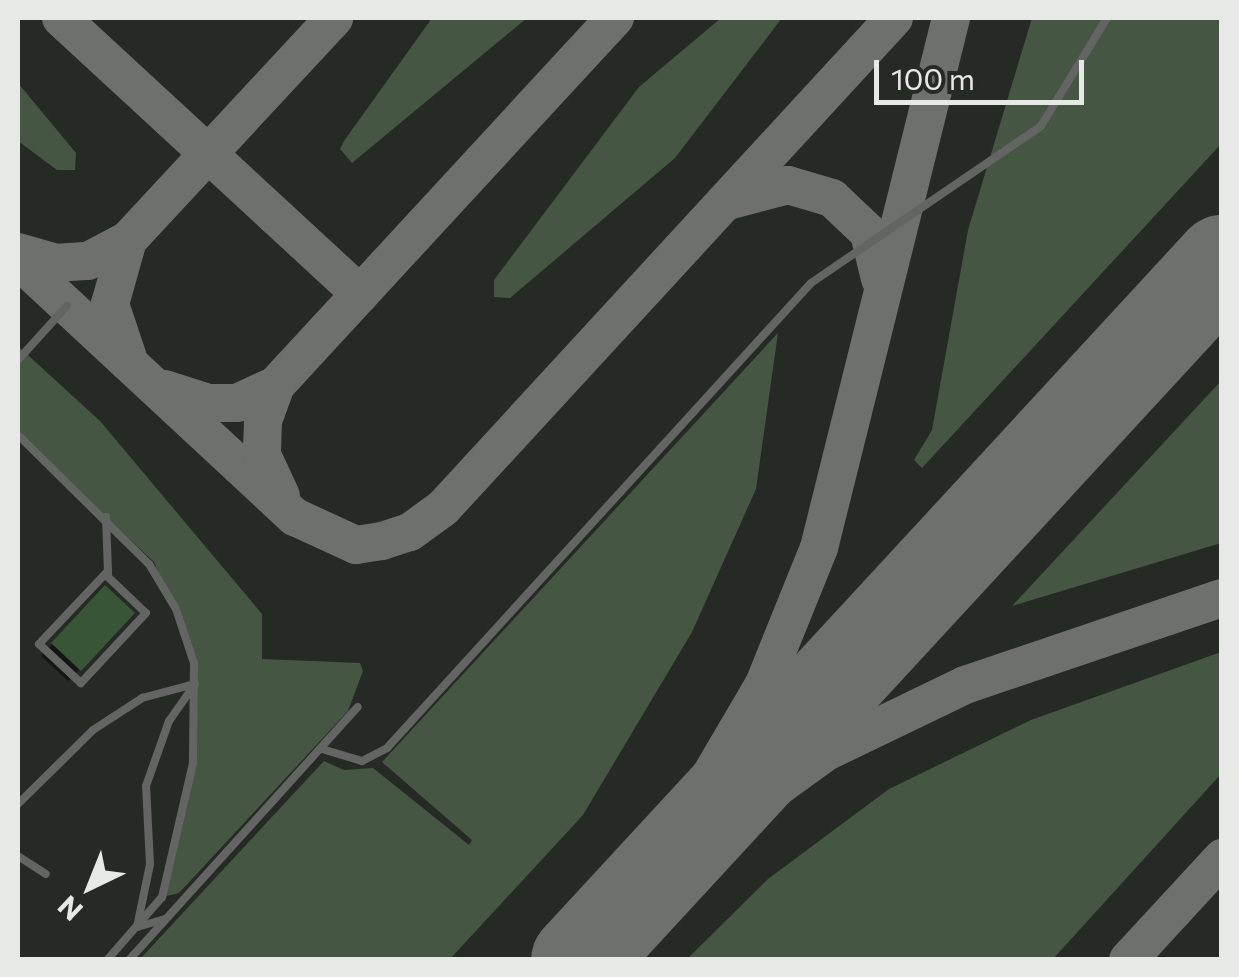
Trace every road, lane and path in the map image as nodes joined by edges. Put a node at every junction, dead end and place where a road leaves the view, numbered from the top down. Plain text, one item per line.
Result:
1 (1108, 18) edge
2 (68, 306) dead end
3 (18, 360) edge
4 (18, 435) edge
5 (106, 517) junction
6 (108, 571) junction
7 (196, 684) junction
8 (358, 708) dead end
9 (322, 749) junction
10 (18, 804) edge
11 (18, 856) edge
12 (46, 874) dead end
13 (166, 919) junction
14 (137, 927) junction
15 (107, 960) edge
16 (128, 960) edge

1 - 9 lane
2 - 3 lane
4 - 5 lane
5 - 6 lane
5 - 7 lane
6 - 6 lane
7 - 10 lane
7 - 14 lane
7 - 14 lane
8 - 9 lane
9 - 13 lane
11 - 12 lane
13 - 14 lane
13 - 16 lane
14 - 15 lane

